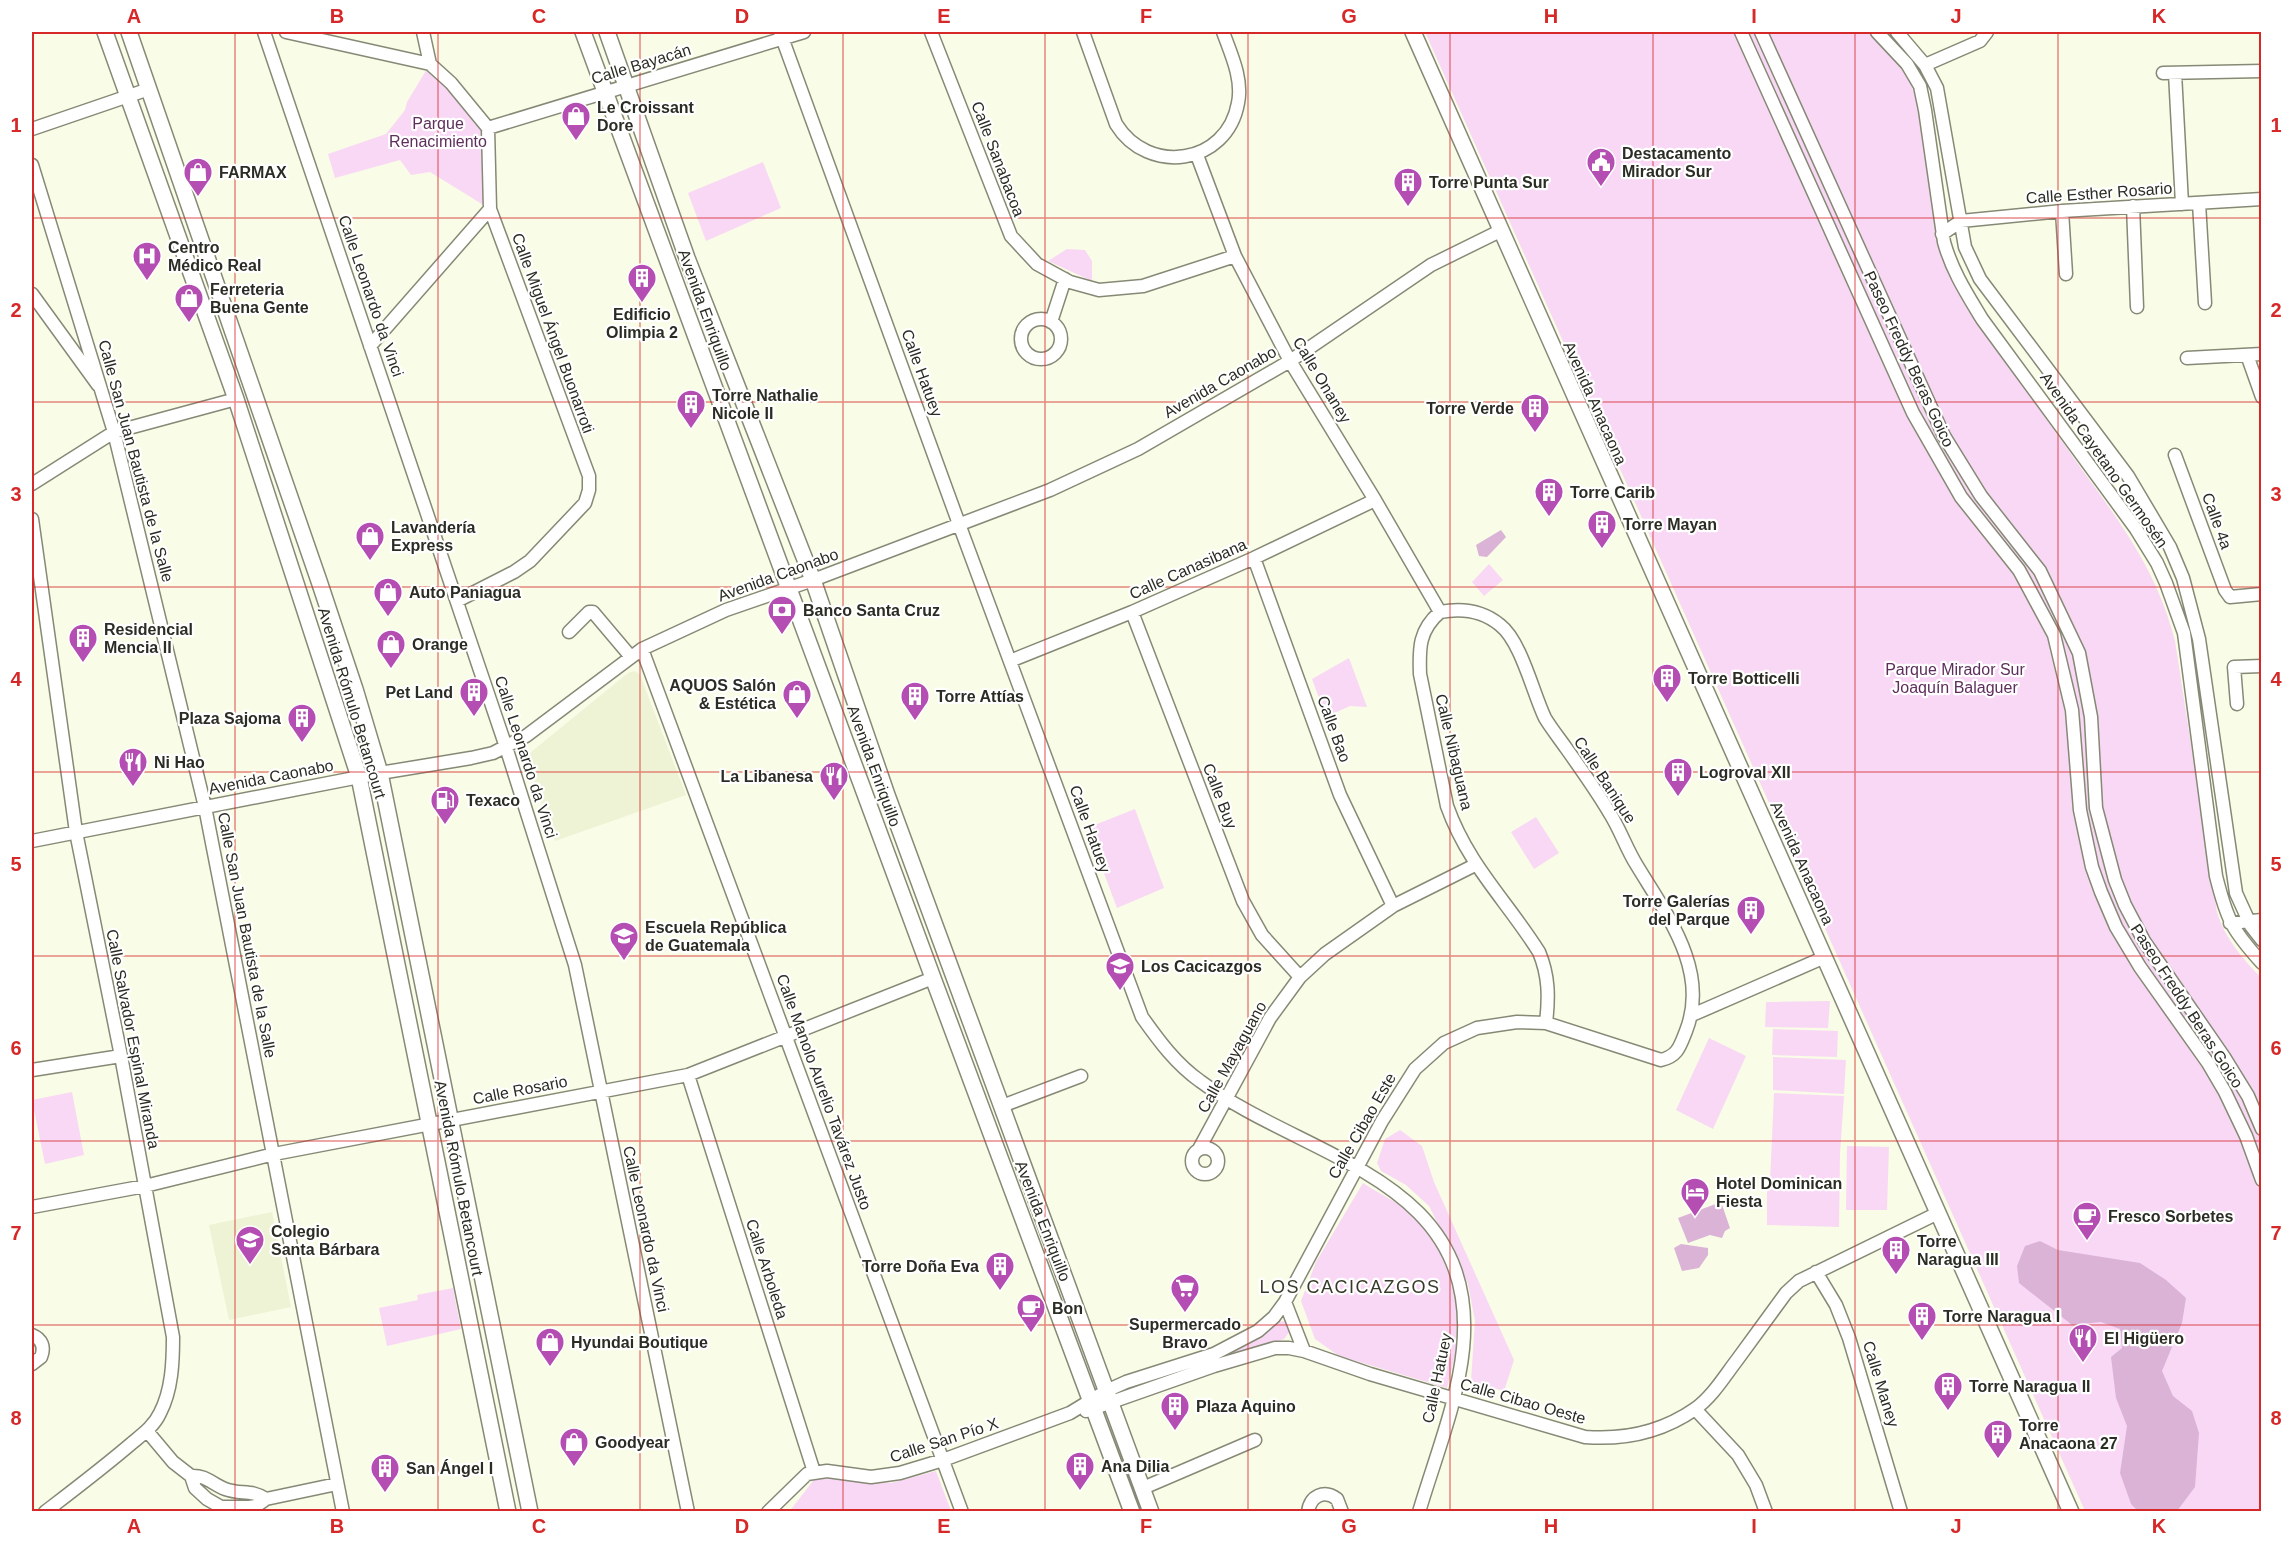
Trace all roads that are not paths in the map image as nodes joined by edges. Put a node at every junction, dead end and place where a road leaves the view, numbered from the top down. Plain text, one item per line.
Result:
1 (105, 32) edge
2 (129, 32) edge
3 (264, 32) edge
4 (286, 32) edge
5 (423, 32) edge
6 (583, 32) edge
7 (607, 32) edge
8 (804, 32) edge
9 (931, 32) edge
10 (1083, 32) edge
11 (1223, 32) edge
12 (1413, 32) edge
13 (1741, 32) edge
14 (1761, 32) edge
15 (1876, 32) edge
16 (1897, 32) edge
17 (1987, 32) edge
18 (781, 35) edge
19 (430, 63) junction
20 (1925, 65) junction
21 (2262, 72) edge
22 (627, 85) junction
23 (149, 89) junction
24 (606, 92) junction
25 (127, 96) junction
26 (488, 128) junction
27 (32, 129) edge
28 (1197, 155) junction
29 (32, 165) edge
30 (2262, 199) edge
31 (2199, 203) junction
32 (2182, 204) junction
33 (2133, 206) junction
34 (490, 209) junction
35 (2062, 211) junction
36 (1961, 221) junction
37 (1500, 231) junction
38 (1942, 234) junction
39 (1235, 256) junction
40 (2066, 274) dead end
41 (1065, 279) junction
42 (32, 294) edge
43 (2205, 303) dead end
44 (2137, 307) dead end
45 (1051, 322) dead end
46 (370, 346) junction
47 (2247, 354) junction
48 (2262, 354) edge
49 (2187, 358) dead end
50 (1290, 361) junction
51 (104, 393) junction
52 (2262, 397) edge
53 (236, 399) junction
54 (114, 432) junction
55 (2175, 455) dead end
56 (32, 484) edge
57 (1375, 500) junction
58 (32, 519) edge
59 (959, 524) junction
60 (1254, 558) junction
61 (313, 563) junction
62 (293, 570) junction
63 (813, 580) junction
64 (789, 588) junction
65 (2262, 594) edge
66 (457, 601) junction
67 (1132, 612) junction
68 (1440, 612) junction
69 (569, 632) dead end
70 (642, 649) junction
71 (631, 657) junction
72 (1011, 661) junction
73 (2262, 666) edge
74 (2237, 704) dead end
75 (506, 747) junction
76 (380, 773) junction
77 (359, 777) junction
78 (887, 795) junction
79 (869, 803) junction
80 (205, 807) junction
81 (76, 832) junction
82 (32, 841) edge
83 (1475, 865) junction
84 (404, 894) junction
85 (383, 898) junction
86 (1393, 906) junction
87 (2262, 920) edge
88 (2248, 921) junction
89 (2230, 923) junction
90 (2262, 939) edge
91 (1825, 957) junction
92 (2262, 963) edge
93 (1300, 977) junction
94 (933, 978) junction
95 (1692, 1015) junction
96 (1546, 1023) junction
97 (786, 1037) junction
98 (121, 1056) junction
99 (32, 1070) edge
100 (688, 1076) junction
101 (1081, 1076) dead end
102 (600, 1092) junction
103 (1227, 1098) junction
104 (1002, 1106) junction
105 (449, 1121) junction
106 (430, 1125) junction
107 (2262, 1129) edge
108 (1199, 1149) dead end
109 (274, 1154) junction
110 (1357, 1167) junction
111 (2262, 1180) edge
112 (145, 1186) junction
113 (32, 1208) edge
114 (1938, 1213) junction
115 (1816, 1272) junction
116 (1285, 1302) junction
117 (32, 1335) edge
118 (1304, 1351) junction
119 (32, 1364) edge
120 (1108, 1397) junction
121 (1453, 1398) junction
122 (1093, 1405) junction
123 (1695, 1409) junction
124 (147, 1431) junction
125 (1255, 1440) dead end
126 (943, 1460) junction
127 (814, 1472) junction
128 (191, 1476) junction
129 (338, 1484) junction
130 (1143, 1488) junction
131 (266, 1499) junction
132 (45, 1512) edge
133 (343, 1512) edge
134 (508, 1512) edge
135 (530, 1512) edge
136 (688, 1512) edge
137 (768, 1512) edge
138 (962, 1512) edge
139 (1132, 1512) edge
140 (1151, 1512) edge
141 (1308, 1512) edge
142 (1342, 1512) edge
143 (1419, 1512) edge
144 (1766, 1512) edge
145 (1901, 1512) edge
146 (2071, 1512) edge

1 - 25 main road, Avenida Rómulo Betancourt
2 - 23 main road, Avenida Rómulo Betancourt
3 - 46 street, Calle Leonardo da Vinci
4 - 19 street
5 - 19 street
6 - 24 main road, Avenida Enriquillo
7 - 22 main road, Avenida Enriquillo
8 - 18 street, Calle Bayacán
9 - 41 street, Calle Sanabacoa
10 - 28 street
11 - 28 street
12 - 37 main road, Avenida Anacaona
13 - 111 street, Paseo Freddy Beras Goico
14 - 107 street, Paseo Freddy Beras Goico
15 - 38 street, Avenida Cayetano Germosén
16 - 20 street, Avenida Cayetano Germosén
17 - 20 street
18 - 22 street, Calle Bayacán
18 - 59 street, Calle Hatuey
19 - 26 street
20 - 36 street, Avenida Cayetano Germosén
21 - 32 street
22 - 24 street, Calle Bayacán
22 - 63 main road, Avenida Enriquillo
23 - 25 street
23 - 61 main road, Avenida Rómulo Betancourt
24 - 26 street, Calle Bayacán
24 - 64 main road, Avenida Enriquillo
25 - 27 street
25 - 53 main road, Avenida Rómulo Betancourt
26 - 34 street, Calle Miguel Ángel Buonarroti
28 - 39 street, Calle Onaney
29 - 51 street, Calle San Juan Bautista de la Salle
30 - 31 street, Calle Esther Rosario
31 - 32 street, Calle Esther Rosario
31 - 43 street
32 - 33 street, Calle Esther Rosario
33 - 35 street, Calle Esther Rosario
33 - 44 street
34 - 46 street
34 - 66 street, Calle Miguel Ángel Buonarroti
35 - 36 street, Calle Esther Rosario
35 - 40 street
36 - 38 street, Calle Esther Rosario
36 - 88 street, Avenida Cayetano Germosén
37 - 50 street, Avenida Caonabo
37 - 91 main road, Avenida Anacaona
38 - 89 street, Avenida Cayetano Germosén
39 - 41 street, Calle Sanabacoa
39 - 50 street, Calle Onaney
41 - 45 street
42 - 51 street
46 - 66 street, Calle Leonardo da Vinci
47 - 48 street
47 - 49 street
47 - 52 street
50 - 57 street, Calle Onaney
50 - 59 street, Avenida Caonabo
51 - 54 street, Calle San Juan Bautista de la Salle
53 - 54 street
53 - 62 main road, Avenida Rómulo Betancourt
54 - 56 street
54 - 80 street, Calle San Juan Bautista de la Salle
55 - 65 street, Calle 4a
57 - 60 street, Calle Canasibana
57 - 68 street, Calle Onaney
58 - 81 street, Calle Salvador Espinal Miranda
59 - 63 street, Avenida Caonabo
59 - 72 street, Calle Hatuey
60 - 67 street, Calle Canasibana
60 - 86 street, Calle Bao
61 - 62 street
61 - 76 main road, Avenida Rómulo Betancourt
62 - 77 main road, Avenida Rómulo Betancourt
63 - 64 street, Avenida Caonabo
63 - 78 main road, Avenida Enriquillo
64 - 70 street, Avenida Caonabo
64 - 79 main road, Avenida Enriquillo
66 - 75 street, Calle Leonardo da Vinci
67 - 72 street, Calle Canasibana
67 - 93 street, Calle Buy
68 - 83 street, Calle Nibaguana
68 - 95 street, Calle Banique
69 - 71 street
70 - 71 street, Avenida Caonabo
70 - 97 street, Calle Manolo Aurelio Tavárez Justo
71 - 75 street, Avenida Caonabo
72 - 103 street, Calle Hatuey
73 - 74 street
75 - 76 street, Avenida Caonabo
75 - 102 street, Calle Leonardo da Vinci
76 - 77 street, Avenida Caonabo
76 - 84 main road, Avenida Rómulo Betancourt
77 - 80 street, Avenida Caonabo
77 - 85 main road, Avenida Rómulo Betancourt
78 - 79 main road
78 - 104 main road, Avenida Enriquillo
79 - 94 main road, Avenida Enriquillo
80 - 81 street, Avenida Caonabo
80 - 109 street, Calle San Juan Bautista de la Salle
81 - 82 street, Avenida Caonabo
81 - 98 street, Calle Salvador Espinal Miranda
83 - 86 street, Calle Mayaguano
83 - 96 street, Calle Nibaguana
84 - 85 street
84 - 105 main road, Avenida Rómulo Betancourt
85 - 106 main road, Avenida Rómulo Betancourt
86 - 93 street, Calle Mayaguano
87 - 88 street
88 - 89 street
88 - 90 street, Avenida Cayetano Germosén
89 - 92 street, Avenida Cayetano Germosén
91 - 95 street
91 - 114 main road, Avenida Anacaona
93 - 103 street, Calle Mayaguano
94 - 97 street, Calle Rosario
94 - 122 main road, Avenida Enriquillo
95 - 96 street, Calle Cibao Este
96 - 110 street, Calle Cibao Este
97 - 100 street, Calle Rosario
97 - 126 street, Calle Manolo Aurelio Tavárez Justo
98 - 99 street
98 - 112 street, Calle Salvador Espinal Miranda
100 - 102 street, Calle Rosario
100 - 127 street, Calle Arboleda
101 - 104 street
102 - 105 street, Calle Rosario
102 - 136 street, Calle Leonardo da Vinci
103 - 108 street, Calle Mayaguano
103 - 110 street, Calle Hatuey
104 - 120 main road, Avenida Enriquillo
105 - 106 street, Calle Rosario
105 - 135 main road, Avenida Rómulo Betancourt
106 - 109 street, Calle Rosario
106 - 134 main road, Avenida Rómulo Betancourt
109 - 112 street, Calle Rosario
109 - 129 street, Calle San Juan Bautista de la Salle
110 - 116 street, Calle Cibao Este
110 - 121 street, Calle Hatuey
112 - 113 street, Calle Rosario
112 - 124 street, Calle Salvador Espinal Miranda
114 - 115 street, Calle Cibao Oeste
114 - 146 main road, Avenida Anacaona
115 - 123 street, Calle Cibao Oeste
115 - 145 street, Calle Maney
116 - 118 street
116 - 120 street, Calle Cibao Este
117 - 119 street
118 - 120 street, Calle Cibao Oeste
118 - 121 street, Calle Cibao Oeste
120 - 122 street, Calle Cibao Oeste
120 - 130 main road, Avenida Enriquillo
121 - 123 street, Calle Cibao Oeste
121 - 143 street, Calle Hatuey
122 - 126 street, Calle San Pío X
122 - 139 main road, Avenida Enriquillo
123 - 144 street
124 - 128 street
124 - 132 street, Calle Salvador Espinal Miranda
125 - 130 street
126 - 127 street, Calle San Pío X
126 - 138 street, Calle Manolo Aurelio Tavárez Justo
127 - 137 street
128 - 131 street
128 - 131 street
129 - 131 street
129 - 133 street, Calle San Juan Bautista de la Salle
130 - 140 main road, Avenida Enriquillo
141 - 142 street

